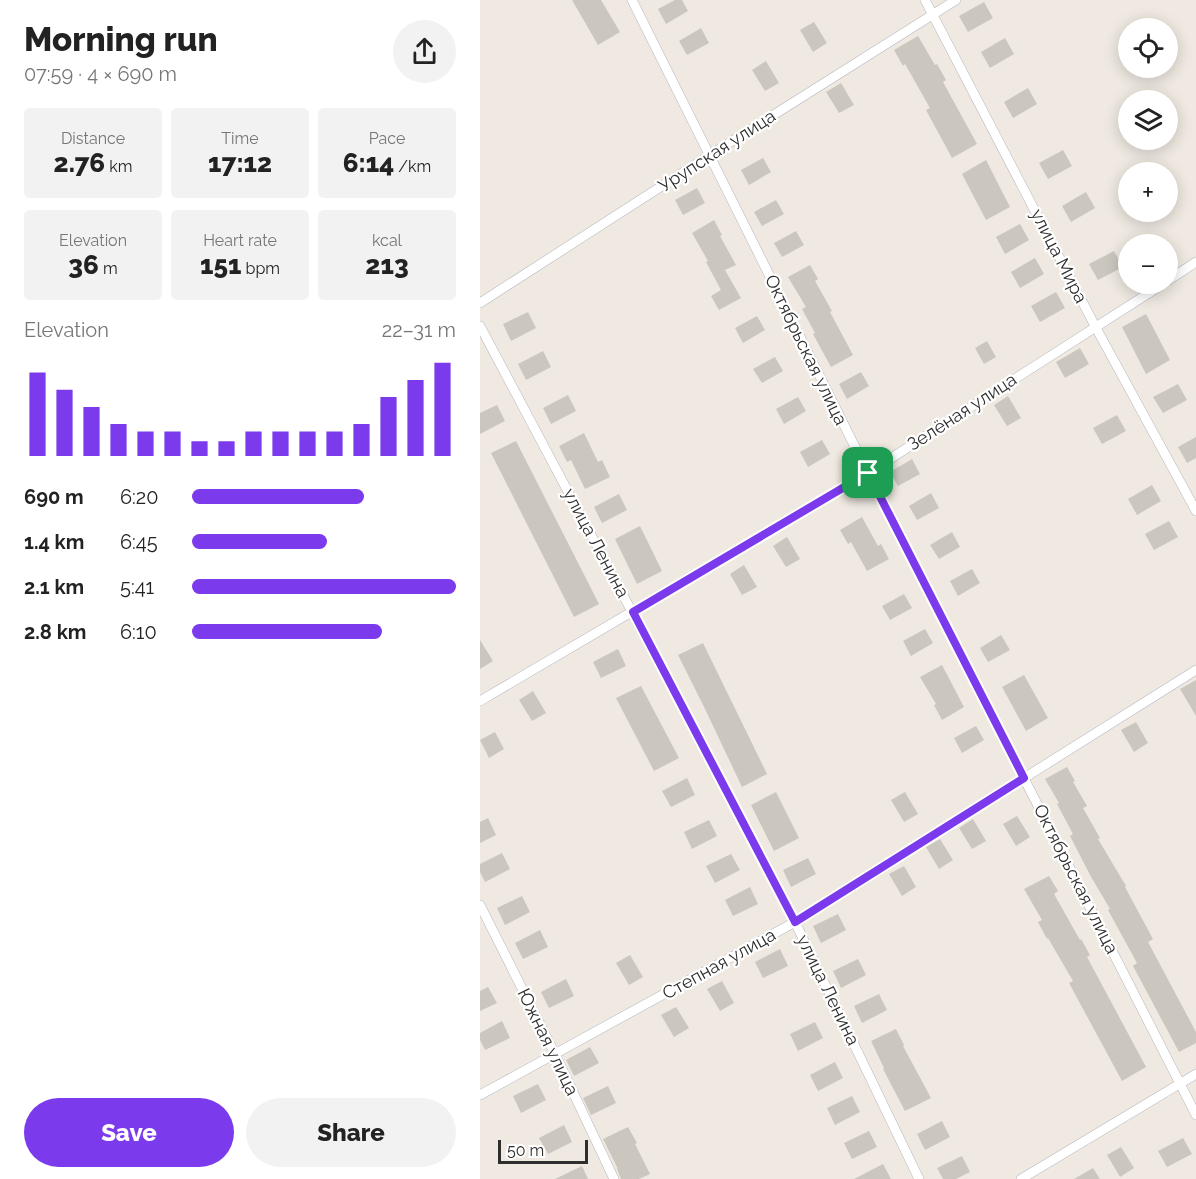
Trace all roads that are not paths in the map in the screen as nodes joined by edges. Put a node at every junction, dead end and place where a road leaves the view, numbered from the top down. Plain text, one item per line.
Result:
1 (632, 0) edge
2 (926, 0) edge
3 (956, 0) edge
4 (933, 14) junction
5 (710, 155) junction
6 (1196, 262) edge
7 (1178, 274) edge
8 (1147, 294) edge
9 (480, 303) edge
10 (1095, 326) junction
11 (480, 327) edge
12 (868, 473) junction
13 (1196, 511) edge
14 (633, 612) junction
15 (1196, 670) edge
16 (480, 701) edge
17 (1024, 778) junction
18 (480, 905) edge
19 (795, 922) junction
20 (555, 1054) junction
21 (1196, 1074) edge
22 (1181, 1084) junction
23 (480, 1095) edge
24 (1196, 1115) edge
25 (614, 1179) edge
26 (919, 1179) edge
27 (1021, 1179) edge

1 - 5 street, Октябрьская улица
2 - 4 street, улица Мира
3 - 4 street, Урупская улица
4 - 5 street, Урупская улица
4 - 10 street, улица Мира
5 - 9 street, Урупская улица
5 - 12 street, Октябрьская улица
6 - 7 street
8 - 10 street, Зелёная улица
10 - 12 street, Зелёная улица
10 - 13 street, улица Мира
11 - 14 street, улица Ленина
12 - 14 street, Зелёная улица
12 - 17 street, Октябрьская улица
14 - 16 street, Зелёная улица
14 - 19 street, улица Ленина
15 - 17 street, Степная улица
17 - 19 street, Степная улица
17 - 22 street, Октябрьская улица
18 - 20 street, Южная улица
19 - 20 street, Степная улица
19 - 26 street, улица Ленина
20 - 23 street, Степная улица
20 - 25 street, Южная улица
21 - 22 street
22 - 24 street, Октябрьская улица
22 - 27 street

